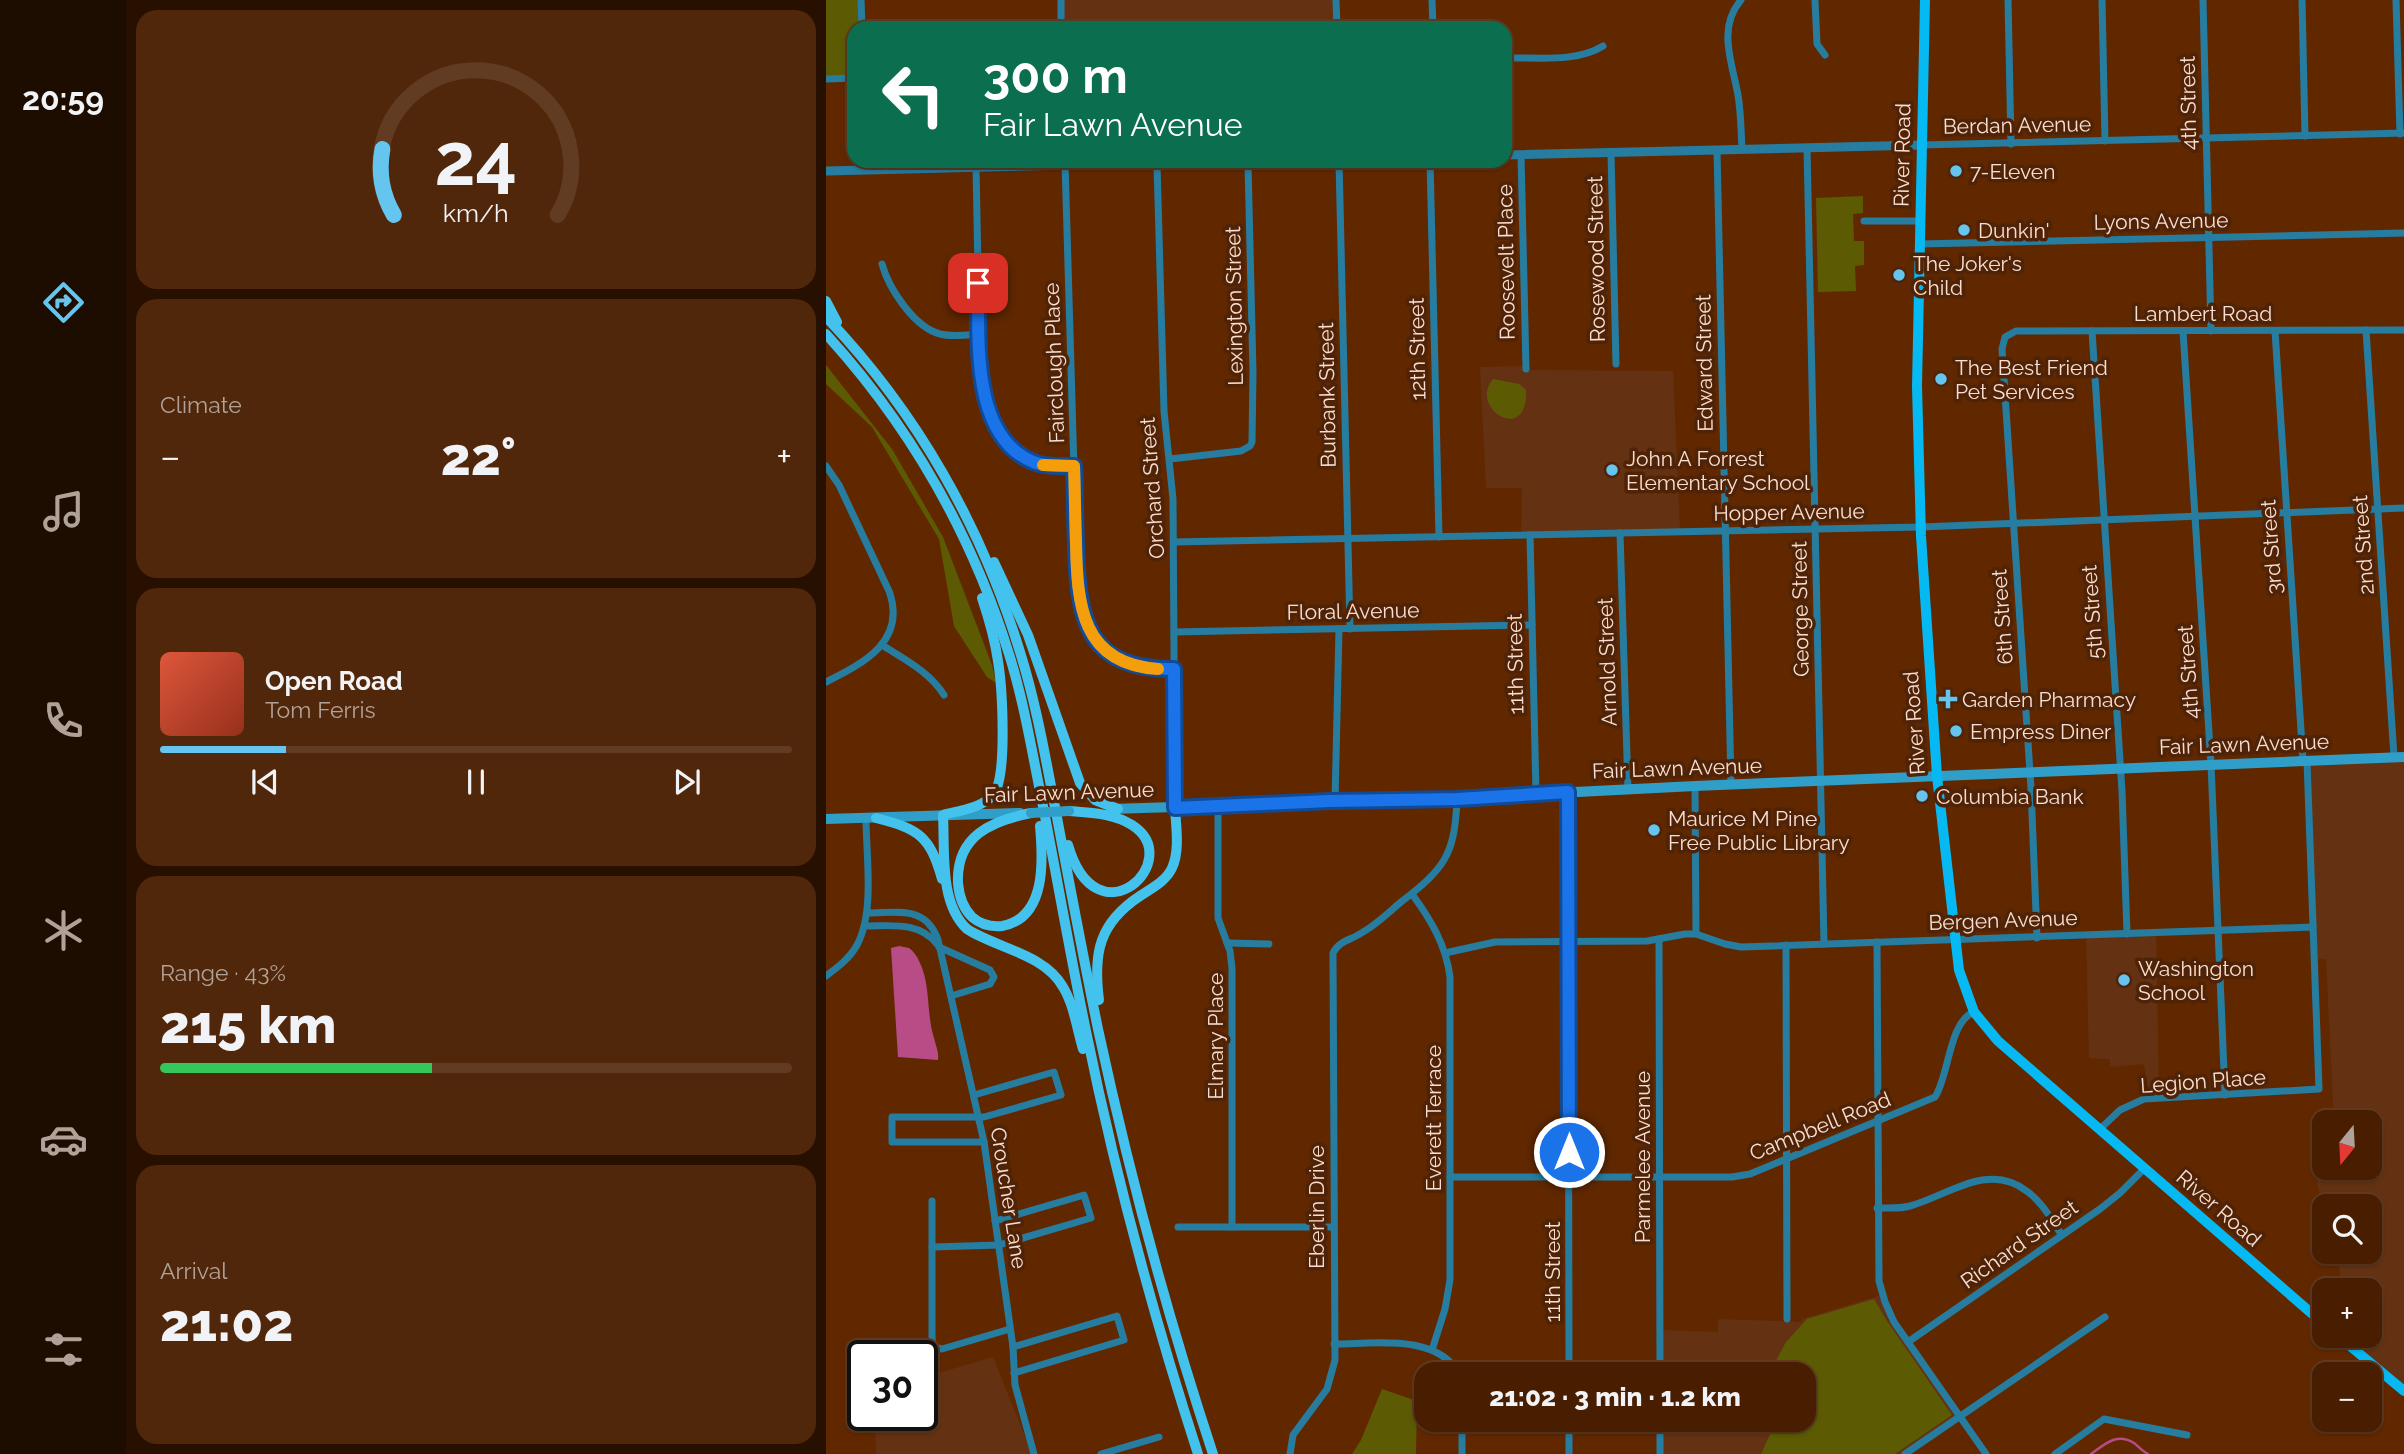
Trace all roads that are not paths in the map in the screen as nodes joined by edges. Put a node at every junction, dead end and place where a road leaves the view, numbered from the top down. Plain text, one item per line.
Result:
1 (861, 0) edge
2 (1061, 0) edge
3 (1336, 0) edge
4 (1432, 0) edge
5 (1741, 0) edge
6 (1815, 0) edge
7 (1925, 0) edge
8 (2008, 0) edge
9 (2102, 0) edge
10 (2203, 0) edge
11 (2302, 0) edge
12 (2396, 0) edge
13 (862, 21) edge
14 (1061, 21) edge
15 (1336, 21) edge
16 (1433, 21) edge
17 (1603, 46) dead end
18 (1825, 55) dead end
19 (1512, 58) edge
20 (847, 78) edge
21 (826, 79) edge
22 (2402, 134) edge
23 (2305, 136) junction
24 (2206, 139) junction
25 (2105, 141) junction
26 (2011, 144) junction
27 (1921, 145) junction
28 (1807, 148) junction
29 (1742, 149) junction
30 (1717, 150) junction
31 (1611, 153) junction
32 (1512, 155) edge
33 (1521, 155) junction
34 (849, 168) edge
35 (976, 168) edge
36 (1065, 168) edge
37 (1157, 168) edge
38 (1248, 168) edge
39 (1339, 168) edge
40 (1430, 168) edge
41 (826, 171) edge
42 (1920, 221) junction
43 (1864, 222) dead end
44 (2404, 233) edge
45 (2208, 237) junction
46 (1919, 244) junction
47 (882, 264) dead end
48 (826, 301) edge
49 (826, 317) edge
50 (2366, 330) junction
51 (2404, 330) edge
52 (2092, 331) junction
53 (2183, 331) junction
54 (2211, 331) junction
55 (2275, 331) junction
56 (826, 334) edge
57 (979, 334) junction
58 (2005, 337) joint
59 (1616, 364) dead end
60 (1526, 369) dead end
61 (872, 370) junction
62 (1170, 459) junction
63 (826, 466) edge
64 (1074, 466) junction
65 (2404, 508) edge
66 (2378, 509) junction
67 (2287, 513) junction
68 (2195, 516) junction
69 (961, 519) junction
70 (2104, 520) junction
71 (2013, 523) junction
72 (1921, 527) junction
73 (1816, 529) junction
74 (1726, 531) junction
75 (1620, 533) junction
76 (1530, 535) junction
77 (1439, 537) junction
78 (1348, 539) junction
79 (1174, 542) junction
80 (1532, 625) junction
81 (1339, 629) junction
82 (1350, 629) junction
83 (1174, 632) junction
84 (883, 645) junction
85 (1174, 669) junction
86 (826, 682) edge
87 (944, 695) dead end
88 (2399, 757) edge
89 (2305, 761) junction
90 (2211, 764) junction
91 (1041, 766) junction
92 (2120, 768) junction
93 (2029, 772) junction
94 (1937, 776) junction
95 (1821, 782) junction
96 (1731, 785) junction
97 (1695, 786) junction
98 (1628, 789) junction
99 (1568, 792) junction
100 (1536, 793) junction
101 (1457, 799) junction
102 (1335, 801) junction
103 (1218, 807) junction
104 (1175, 808) junction
105 (1118, 809) junction
106 (1069, 811) junction
107 (1031, 813) junction
108 (943, 816) junction
109 (871, 818) junction
110 (826, 819) edge
111 (1412, 894) junction
112 (949, 902) junction
113 (867, 913) junction
114 (865, 926) junction
115 (2314, 927) junction
116 (2219, 930) junction
117 (1696, 934) junction
118 (2127, 934) junction
119 (2036, 938) junction
120 (1659, 939) junction
121 (1954, 940) junction
122 (1568, 941) junction
123 (1877, 942) junction
124 (1227, 943) junction
125 (1269, 944) dead end
126 (1824, 944) junction
127 (1786, 945) junction
128 (939, 947) junction
129 (1445, 953) junction
130 (826, 976) edge
131 (951, 996) junction
132 (1974, 1012) junction
133 (1108, 1072) junction
134 (2319, 1089) joint
135 (974, 1095) junction
136 (2225, 1095) junction
137 (979, 1117) junction
138 (1877, 1122) junction
139 (2099, 1130) junction
140 (984, 1142) junction
141 (1112, 1147) junction
142 (1787, 1159) junction
143 (2144, 1169) junction
144 (1450, 1177) junction
145 (1569, 1177) junction
146 (1660, 1177) junction
147 (932, 1202) dead end
148 (1877, 1208) junction
149 (995, 1221) junction
150 (1178, 1227) dead end
151 (1232, 1227) junction
152 (1334, 1227) junction
153 (2062, 1235) junction
154 (999, 1245) junction
155 (932, 1247) junction
156 (2312, 1314) edge
157 (2105, 1317) dead end
158 (1787, 1318) dead end
159 (1010, 1329) junction
160 (1908, 1342) junction
161 (1335, 1344) junction
162 (1013, 1347) junction
163 (2353, 1348) edge
164 (1432, 1350) junction
165 (1450, 1362) edge
166 (1569, 1362) edge
167 (1660, 1362) edge
168 (1014, 1373) junction
169 (2404, 1391) edge
170 (1960, 1416) junction
171 (1462, 1432) edge
172 (1569, 1432) edge
173 (1660, 1432) edge
174 (2187, 1435) dead end
175 (1159, 1437) dead end
176 (1034, 1454) edge
177 (1101, 1454) edge
178 (1198, 1454) edge
179 (1213, 1454) edge
180 (1290, 1454) edge
181 (1462, 1454) edge
182 (1569, 1454) edge
183 (1660, 1454) edge
184 (1905, 1454) edge
185 (1986, 1454) edge
186 (2055, 1454) edge

1 - 13 street
2 - 14 street
3 - 15 street
4 - 16 street
5 - 29 street
6 - 18 street
7 - 27 main road, River Road
8 - 26 street
9 - 25 street
10 - 24 street, 4th Street
11 - 23 street
12 - 22 street
17 - 19 street
20 - 21 street
22 - 23 street, Berdan Avenue
23 - 24 street, Berdan Avenue
24 - 25 street, Berdan Avenue
24 - 45 street, 4th Street
25 - 26 street, Berdan Avenue
26 - 27 street, Berdan Avenue
27 - 28 street, Berdan Avenue
27 - 42 main road, River Road
28 - 29 street, Berdan Avenue
28 - 73 street, George Street
29 - 30 street, Berdan Avenue
30 - 31 street, Berdan Avenue
30 - 74 street, Edward Street
31 - 33 street, Berdan Avenue
31 - 59 street, Rosewood Street
32 - 33 street, Berdan Avenue
33 - 60 street, Roosevelt Place
34 - 41 street
35 - 57 street
36 - 64 street, Fairclough Place
37 - 62 street, Orchard Street
38 - 62 street, Lexington Street
39 - 78 street, Burbank Street
40 - 77 street, 12th Street
42 - 43 street
42 - 46 main road, River Road
44 - 45 street, Lyons Avenue
45 - 46 street, Lyons Avenue
45 - 54 street, 4th Street
46 - 72 main road, River Road
47 - 57 street
48 - 61 highway
49 - 61 highway
50 - 51 street, Lambert Road
50 - 55 street, Lambert Road
50 - 66 street, 2nd Street
52 - 53 street, Lambert Road
52 - 58 street, Lambert Road
52 - 70 street, 5th Street
53 - 54 street, Lambert Road
53 - 68 street, 4th Street
54 - 55 street, Lambert Road
55 - 67 street, 3rd Street
56 - 69 highway
57 - 64 street
58 - 71 street, 6th Street
61 - 69 highway
62 - 79 street, Orchard Street
63 - 84 street
64 - 85 street, Fairclough Place
65 - 66 street, Hopper Avenue
66 - 67 street, Hopper Avenue
66 - 88 street, 2nd Street
67 - 68 street, Hopper Avenue
67 - 89 street, 3rd Street
68 - 70 street, Hopper Avenue
68 - 90 street, 4th Street
69 - 91 highway
69 - 105 highway
69 - 108 highway
70 - 71 street, Hopper Avenue
70 - 92 street, 5th Street
71 - 72 street, Hopper Avenue
71 - 93 street, 6th Street
72 - 73 street, Hopper Avenue
72 - 94 main road, River Road
73 - 74 street, Hopper Avenue
73 - 95 street, George Street
74 - 75 street, Hopper Avenue
74 - 96 street, Edward Street
75 - 76 street, Hopper Avenue
75 - 98 street, Arnold Street
76 - 77 street, Hopper Avenue
76 - 80 street, 11th Street
77 - 78 street, Hopper Avenue
78 - 79 street, Hopper Avenue
78 - 82 street, Burbank Street
79 - 83 street, Orchard Street
80 - 82 street, Floral Avenue
80 - 100 street, 11th Street
81 - 82 street, Floral Avenue
81 - 83 street, Floral Avenue
81 - 102 street
83 - 85 street, Orchard Street
84 - 86 street
84 - 87 street
85 - 104 street, Orchard Street
88 - 89 main road, Fair Lawn Avenue
89 - 90 main road, Fair Lawn Avenue
89 - 115 street, 3rd Street
90 - 92 main road, Fair Lawn Avenue
90 - 116 street, 4th Street
91 - 106 highway
91 - 107 highway
91 - 133 highway
91 - 141 highway
92 - 93 main road, Fair Lawn Avenue
92 - 118 street, 5th Street
93 - 94 main road, Fair Lawn Avenue
93 - 119 street, 6th Street
94 - 95 main road, Fair Lawn Avenue
94 - 121 main road, River Road
95 - 96 main road, Fair Lawn Avenue
95 - 126 street, George Street
96 - 97 main road, Fair Lawn Avenue
97 - 98 main road, Fair Lawn Avenue
97 - 117 street
98 - 99 main road, Fair Lawn Avenue
99 - 100 main road, Fair Lawn Avenue
99 - 122 street, 11th Street
100 - 101 main road, Fair Lawn Avenue
101 - 102 main road, Fair Lawn Avenue
101 - 111 street
102 - 103 main road, Fair Lawn Avenue
103 - 104 main road, Fair Lawn Avenue
103 - 124 street, Elmary Place
104 - 105 main road, Fair Lawn Avenue
104 - 133 highway
105 - 106 main road, Fair Lawn Avenue
106 - 107 main road, Fair Lawn Avenue, bridge
107 - 108 main road, Fair Lawn Avenue
108 - 109 main road, Fair Lawn Avenue
108 - 112 highway
109 - 110 main road, Fair Lawn Avenue
109 - 112 highway
109 - 113 street
111 - 129 street, Everett Terrace
111 - 152 street, Eberlin Drive
112 - 141 highway
113 - 114 street
113 - 128 street, Croucher Lane
114 - 128 street
114 - 130 street
115 - 116 street, Bergen Avenue
115 - 134 street, 3rd Street
116 - 118 street, Bergen Avenue
116 - 136 street, 4th Street
117 - 120 street
117 - 127 street, Bergen Avenue
118 - 119 street, Bergen Avenue
119 - 121 street, Bergen Avenue
120 - 122 street
120 - 146 street, Parmelee Avenue
121 - 123 street, Bergen Avenue
121 - 132 main road, River Road
122 - 129 street
122 - 145 street, 11th Street
123 - 126 street, Bergen Avenue
123 - 138 street
124 - 125 street
124 - 151 street, Elmary Place
126 - 127 street, Bergen Avenue
127 - 142 street
128 - 131 street, Croucher Lane
128 - 131 street
129 - 144 street, Everett Terrace
131 - 135 street, Croucher Lane
132 - 138 street, Campbell Road
132 - 139 main road, River Road
133 - 179 highway
134 - 136 street, Legion Place
135 - 137 street, Croucher Lane
135 - 137 street
136 - 139 street, Legion Place
137 - 140 street, Croucher Lane
137 - 140 street
138 - 142 street, Campbell Road
138 - 148 street
139 - 143 main road, River Road
140 - 149 street, Croucher Lane
141 - 178 highway
142 - 146 street, Campbell Road
142 - 158 street
143 - 153 street, Richard Street
143 - 156 main road, River Road
144 - 145 street, Campbell Road
144 - 164 street, Everett Terrace
145 - 146 street, Campbell Road
145 - 166 street, 11th Street
146 - 167 street, Parmelee Avenue
147 - 155 street
148 - 153 street
148 - 160 street
149 - 154 street, Croucher Lane
149 - 154 street
150 - 151 street
151 - 152 street
152 - 161 street, Eberlin Drive
153 - 160 street, Richard Street
154 - 155 street
154 - 159 street, Croucher Lane
155 - 159 street
157 - 170 street
159 - 162 street, Croucher Lane
160 - 170 street
161 - 164 street
161 - 180 street, Eberlin Drive
162 - 168 street, Croucher Lane
162 - 168 street
163 - 169 main road
164 - 165 street
168 - 176 street, Croucher Lane
170 - 184 street
170 - 185 street
171 - 181 street
172 - 182 street
173 - 183 street
174 - 186 street
175 - 177 street

